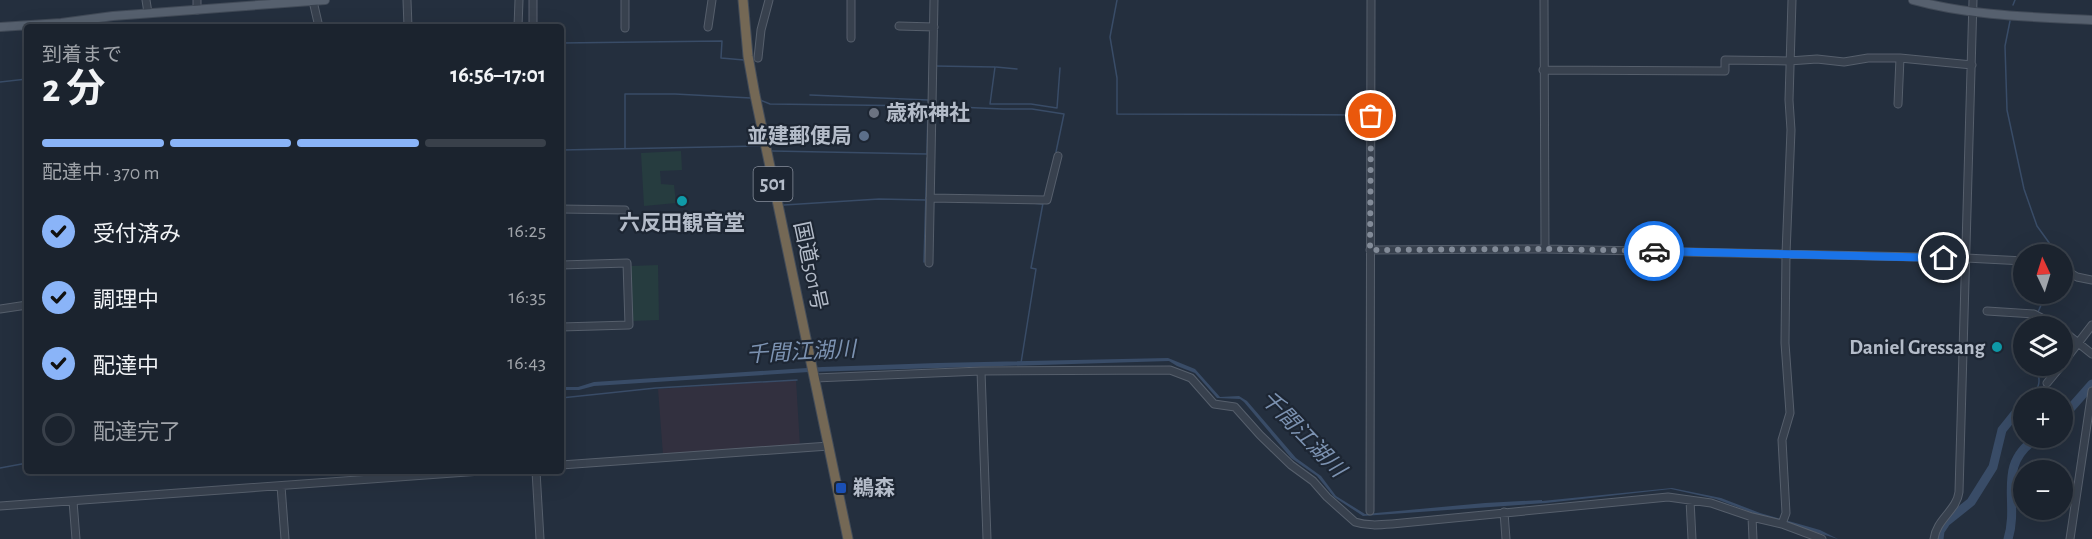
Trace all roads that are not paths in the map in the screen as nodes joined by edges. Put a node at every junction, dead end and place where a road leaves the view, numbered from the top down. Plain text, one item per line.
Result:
1 (146, 0) edge
2 (197, 0) edge
3 (325, 0) edge
4 (407, 0) edge
5 (519, 0) edge
6 (533, 0) edge
7 (625, 0) edge
8 (712, 0) edge
9 (743, 0) edge
10 (769, 0) edge
11 (851, 0) edge
12 (934, 0) edge
13 (1371, 0) edge
14 (1544, 0) edge
15 (1792, 0) edge
16 (1912, 0) edge
17 (1973, 0) edge
18 (313, 1) edge
19 (1925, 2) edge
20 (197, 10) junction
21 (1973, 12) junction
22 (148, 14) junction
23 (2092, 20) edge
24 (34, 24) edge
25 (318, 24) edge
26 (408, 24) edge
27 (518, 24) edge
28 (533, 24) edge
29 (24, 25) edge
30 (899, 26) dead end
31 (0, 27) edge
32 (708, 27) dead end
33 (934, 27) junction
34 (625, 28) dead end
35 (851, 38) dead end
36 (758, 58) dead end
37 (1900, 58) junction
38 (1789, 61) junction
39 (1972, 65) junction
40 (1543, 70) junction
41 (1898, 104) dead end
42 (1058, 156) dead end
43 (930, 198) junction
44 (564, 209) edge
45 (625, 210) dead end
46 (1545, 249) junction
47 (1370, 250) junction
48 (1786, 254) junction
49 (1966, 258) junction
50 (2013, 260) edge
51 (929, 263) dead end
52 (564, 265) edge
53 (2073, 275) edge
54 (2092, 280) edge
55 (24, 305) edge
56 (0, 309) edge
57 (1987, 311) dead end
58 (2039, 316) edge
59 (2092, 325) edge
60 (564, 327) edge
61 (2073, 338) edge
62 (2079, 343) junction
63 (2073, 351) edge
64 (2092, 354) edge
65 (981, 371) junction
66 (814, 373) junction
67 (2053, 376) edge
68 (2047, 383) dead end
69 (2092, 392) edge
70 (829, 446) junction
71 (564, 465) edge
72 (408, 474) edge
73 (536, 474) edge
74 (281, 486) junction
75 (1690, 500) junction
76 (73, 501) junction
77 (0, 506) edge
78 (1370, 511) dead end
79 (1504, 512) junction
80 (1752, 517) junction
81 (1782, 524) junction
82 (76, 539) edge
83 (285, 539) edge
84 (540, 539) edge
85 (848, 539) edge
86 (987, 539) edge
87 (1506, 539) edge
88 (1692, 539) edge
89 (1753, 539) edge
90 (1822, 539) edge
91 (1934, 539) edge
92 (2070, 539) edge

1 - 22 street
2 - 20 street
3 - 18 main road
4 - 26 street
5 - 27 street
6 - 28 street
7 - 34 street
8 - 32 street
9 - 66 highway, 国道501号 / 501
10 - 36 street
11 - 35 street
12 - 33 street
13 - 47 street
14 - 40 street
15 - 38 street
16 - 19 main road
17 - 21 street
18 - 20 main road
18 - 25 street
19 - 21 main road
20 - 22 main road
21 - 23 main road
21 - 39 street
22 - 24 main road
29 - 31 main road
30 - 33 street
33 - 43 street
37 - 38 street
37 - 39 street
37 - 41 street
38 - 40 street
38 - 48 street
39 - 49 street
40 - 46 street
42 - 43 street
43 - 51 street
44 - 45 street
46 - 47 street
46 - 48 street
47 - 78 street
48 - 49 street
48 - 81 street
49 - 50 street
49 - 91 street
52 - 60 street
53 - 54 street
55 - 56 street
57 - 58 street
59 - 62 street
61 - 62 street
62 - 63 street
62 - 64 street
65 - 66 street
65 - 79 street
65 - 86 street
66 - 70 highway, 国道501号 / 501
67 - 68 street
69 - 92 street
70 - 71 street
70 - 85 highway, 国道501号 / 501
72 - 74 street
73 - 84 street
74 - 76 street
74 - 83 street
75 - 79 street
75 - 80 street
75 - 88 street
76 - 77 street
76 - 82 street
79 - 87 street
80 - 81 street
80 - 89 street
81 - 90 street

